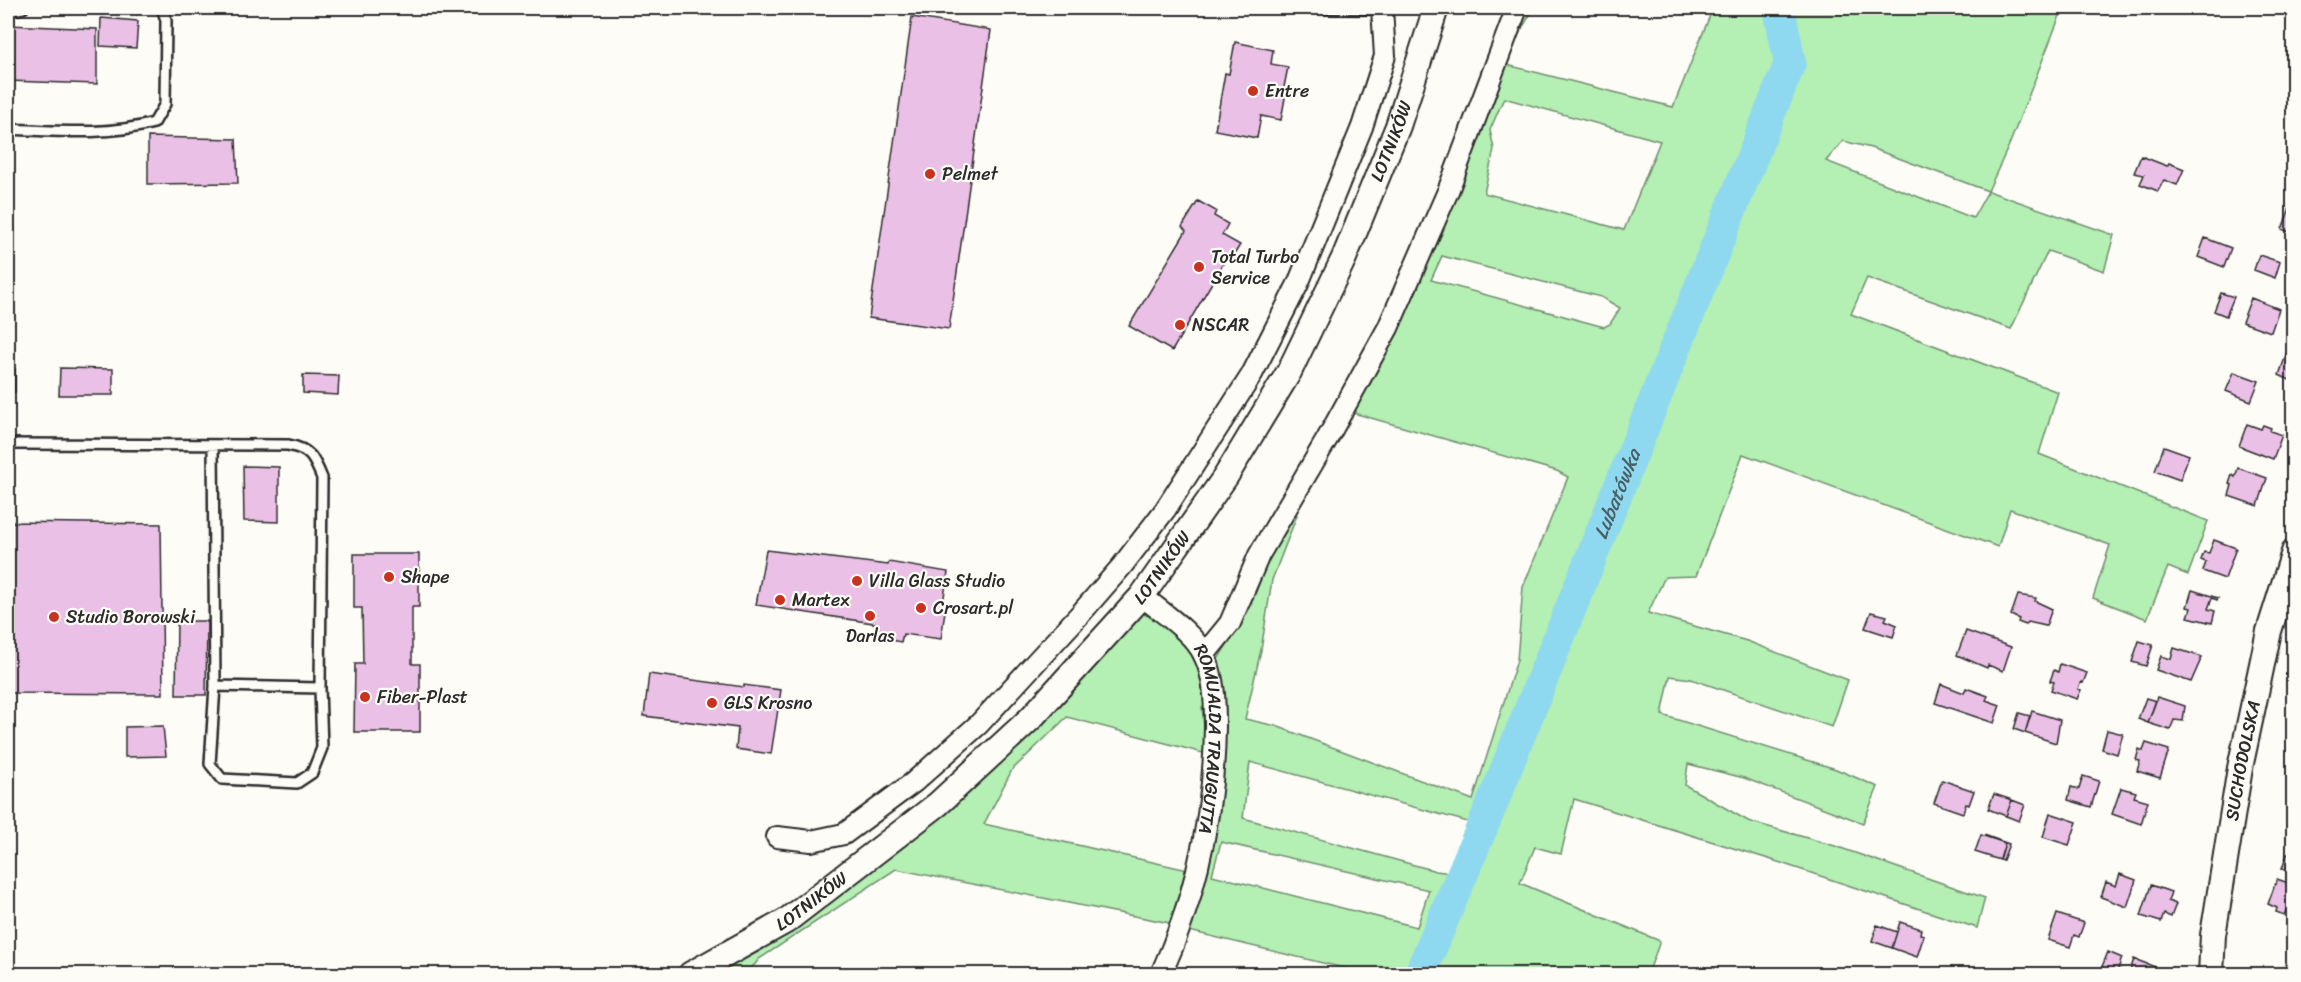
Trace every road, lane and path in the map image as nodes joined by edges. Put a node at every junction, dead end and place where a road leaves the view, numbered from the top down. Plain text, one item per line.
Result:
1 (23, 8) edge
2 (162, 8) edge
3 (1315, 8) edge
4 (1382, 8) edge
5 (1436, 8) edge
6 (1517, 8) edge
7 (8, 11) edge
8 (8, 129) edge
9 (8, 444) edge
10 (213, 445) junction
11 (2294, 552) edge
12 (1142, 596) junction
13 (1204, 655) junction
14 (215, 686) junction
15 (320, 688) junction
16 (777, 837) dead end
17 (691, 975) edge
18 (1161, 975) edge
19 (2211, 975) edge

1 - 7 lane
2 - 8 lane
3 - 4 lane
4 - 16 street
5 - 12 street, LOTNIKÓW
6 - 13 street
9 - 10 lane
10 - 14 lane
10 - 15 lane
11 - 19 street, SUCHODOLSKA
12 - 13 street, ROMUALDA TRAUGUTTA
12 - 17 street, LOTNIKÓW
13 - 18 street, ROMUALDA TRAUGUTTA
14 - 15 lane
14 - 15 lane

